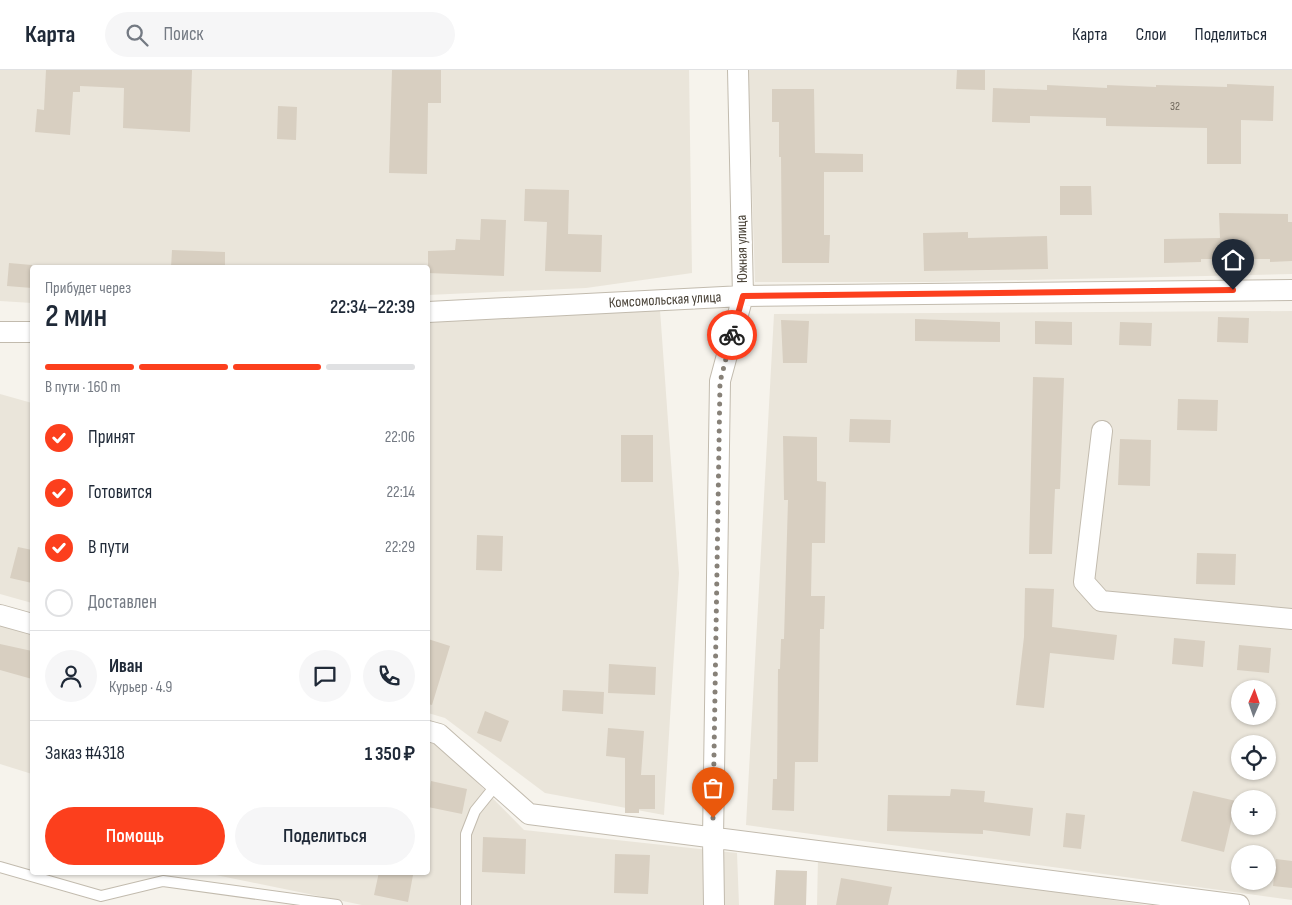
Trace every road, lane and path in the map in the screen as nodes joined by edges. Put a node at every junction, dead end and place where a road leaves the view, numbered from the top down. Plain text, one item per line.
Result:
1 (738, 70) edge
2 (1292, 290) edge
3 (743, 296) junction
4 (430, 312) edge
5 (0, 332) edge
6 (30, 332) edge
7 (1102, 431) dead end
8 (0, 616) edge
9 (1292, 619) edge
10 (30, 624) edge
11 (430, 732) edge
12 (496, 785) junction
13 (713, 838) junction
14 (0, 868) edge
15 (337, 905) edge
16 (466, 905) edge
17 (714, 905) edge
18 (1239, 905) edge

1 - 3 street, Южная улица
2 - 3 street, Комсомольская улица
3 - 4 street, Комсомольская улица
3 - 13 street, Южная улица
5 - 6 street
7 - 9 street
8 - 10 street
11 - 12 street
12 - 13 street
12 - 16 lane
13 - 17 street, Южная улица
13 - 18 street
14 - 15 lane

